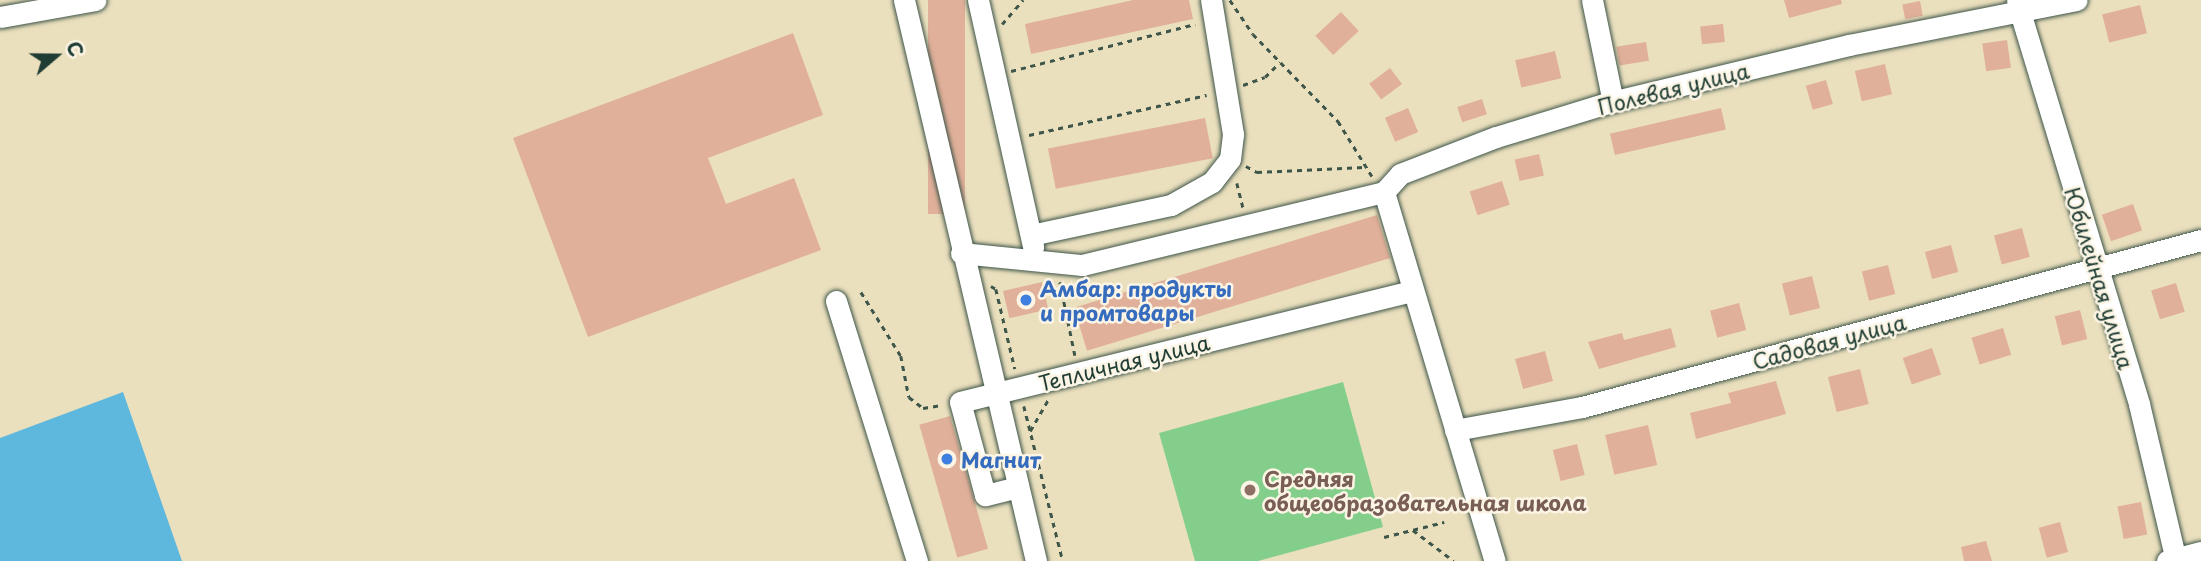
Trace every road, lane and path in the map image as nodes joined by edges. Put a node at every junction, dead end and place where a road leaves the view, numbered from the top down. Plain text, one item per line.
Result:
1 (95, 0) edge
2 (904, 0) edge
3 (978, 0) edge
4 (1023, 0) edge
5 (1230, 0) edge
6 (1592, 0) edge
7 (2077, 0) edge
8 (2018, 7) edge
9 (1213, 9) edge
10 (0, 17) edge
11 (987, 39) junction
12 (1280, 62) junction
13 (995, 75) junction
14 (1227, 90) junction
15 (1613, 102) junction
16 (1012, 139) junction
17 (1230, 159) junction
18 (1365, 167) junction
19 (1384, 192) junction
20 (1248, 223) junction
21 (1031, 235) junction
22 (2201, 240) edge
23 (961, 253) junction
24 (1034, 258) junction
25 (1057, 265) junction
26 (2097, 268) junction
27 (985, 284) dead end
28 (1411, 291) junction
29 (861, 292) dead end
30 (836, 301) dead end
31 (1070, 375) junction
32 (1019, 387) junction
33 (994, 393) junction
34 (960, 402) junction
35 (1455, 430) junction
36 (1030, 431) junction
37 (1017, 487) junction
38 (1444, 522) dead end
39 (1413, 530) junction
40 (1384, 537) dead end
41 (2201, 552) edge
42 (2173, 560) edge
43 (917, 561) edge
44 (1036, 561) edge
45 (1063, 561) edge
46 (1454, 561) edge
47 (1496, 561) edge

1 - 10 street
2 - 23 street
3 - 11 street
4 - 11 path
5 - 12 path
6 - 15 street
7 - 8 street, Полевая улица
8 - 15 street, Полевая улица
8 - 26 street, Юбилейная улица
9 - 13 path
9 - 14 street
11 - 13 street
12 - 14 path
12 - 18 path
13 - 16 street
14 - 16 path
14 - 17 street
15 - 19 street, Полевая улица
16 - 21 street
17 - 18 path
17 - 20 path
17 - 21 street
18 - 19 path
19 - 20 street
19 - 28 street
20 - 25 street
21 - 24 street
22 - 26 street, Садовая улица
23 - 24 street
23 - 33 street
24 - 25 street
25 - 31 path
26 - 35 street, Садовая улица
26 - 42 street, Юбилейная улица
27 - 32 path
28 - 31 street, Тепличная улица
28 - 35 street
29 - 34 path
30 - 43 street
31 - 32 street, Тепличная улица
31 - 36 path
32 - 33 street, Тепличная улица
32 - 36 path
33 - 34 street, Тепличная улица
33 - 37 street
34 - 37 street
35 - 47 street
36 - 45 path
37 - 44 street
38 - 39 path
39 - 40 path
39 - 46 path
41 - 42 street

